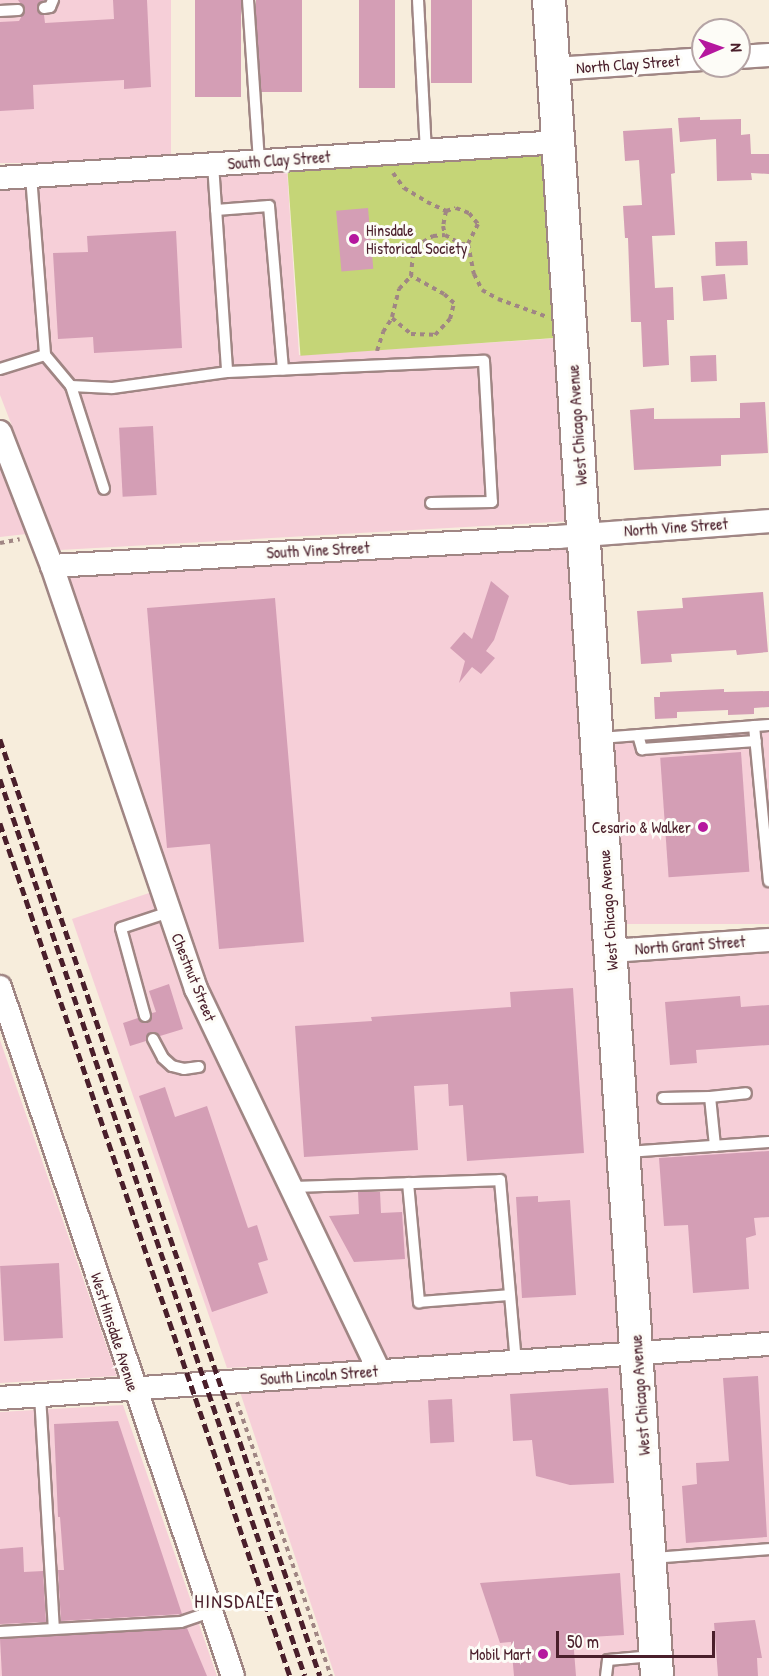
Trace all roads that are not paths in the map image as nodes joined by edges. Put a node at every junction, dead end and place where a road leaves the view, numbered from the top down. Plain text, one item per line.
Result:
1 (53, 0) edge
2 (248, 0) edge
3 (418, 0) edge
4 (549, 0) edge
5 (44, 8) dead end
6 (18, 10) dead end
7 (0, 11) edge
8 (769, 55) edge
9 (751, 56) edge
10 (691, 60) edge
11 (554, 69) junction
12 (559, 142) junction
13 (426, 151) junction
14 (259, 162) junction
15 (213, 164) junction
16 (31, 176) junction
17 (0, 178) edge
18 (216, 210) junction
19 (45, 355) junction
20 (0, 369) edge
21 (284, 369) junction
22 (227, 372) junction
23 (71, 386) junction
24 (0, 432) edge
25 (104, 489) dead end
26 (430, 503) dead end
27 (769, 521) edge
28 (584, 533) junction
29 (52, 566) junction
30 (769, 725) edge
31 (754, 726) junction
32 (638, 735) junction
33 (597, 738) junction
34 (756, 741) junction
35 (769, 881) edge
36 (169, 912) junction
37 (769, 940) edge
38 (611, 951) junction
39 (0, 988) edge
40 (145, 1016) dead end
41 (153, 1039) dead end
42 (199, 1067) dead end
43 (746, 1093) dead end
44 (710, 1096) junction
45 (663, 1098) dead end
46 (769, 1142) edge
47 (715, 1146) junction
48 (624, 1152) junction
49 (408, 1183) junction
50 (291, 1187) junction
51 (510, 1295) junction
52 (769, 1344) edge
53 (637, 1353) junction
54 (516, 1362) junction
55 (379, 1371) junction
56 (134, 1388) junction
57 (40, 1395) junction
58 (0, 1398) edge
59 (769, 1549) edge
60 (650, 1559) junction
61 (210, 1612) junction
62 (54, 1629) junction
63 (0, 1632) edge
64 (657, 1666) edge
65 (233, 1676) edge
66 (606, 1676) edge

1 - 5 lane
2 - 14 lane
3 - 13 lane
4 - 11 main road, West Chicago Avenue
6 - 7 lane
8 - 9 street
10 - 11 street, North Clay Street
11 - 12 main road, West Chicago Avenue
12 - 13 street, South Clay Street
12 - 28 main road, West Chicago Avenue
13 - 14 street, South Clay Street
14 - 15 street, South Clay Street
15 - 16 street, South Clay Street
15 - 18 lane
16 - 17 street, South Clay Street
16 - 19 lane
18 - 21 lane
18 - 22 lane
19 - 20 lane
19 - 23 lane
21 - 22 lane
21 - 26 lane
22 - 23 lane
23 - 25 lane
24 - 29 street, Chestnut Street
27 - 28 street, North Vine Street
28 - 29 street, South Vine Street
28 - 33 main road, West Chicago Avenue
29 - 36 street, Chestnut Street
30 - 31 lane
31 - 32 lane
31 - 34 lane
32 - 33 lane
32 - 34 lane
33 - 38 main road, West Chicago Avenue
34 - 35 lane
36 - 40 lane
36 - 50 street, Chestnut Street
37 - 38 street, North Grant Street
38 - 48 main road, West Chicago Avenue
39 - 56 street, West Hinsdale Avenue
41 - 42 lane
43 - 44 lane
44 - 45 lane
44 - 47 lane
46 - 47 lane
47 - 48 lane
48 - 53 main road, West Chicago Avenue
49 - 50 lane
49 - 51 lane
49 - 51 lane
50 - 55 street, Chestnut Street
51 - 54 lane
52 - 53 street, South Lincoln Street
53 - 54 street, South Lincoln Street
53 - 60 main road, West Chicago Avenue
54 - 55 street, South Lincoln Street
55 - 56 street, South Lincoln Street
56 - 57 street, South Lincoln Street
56 - 61 street, West Hinsdale Avenue
57 - 58 street, South Lincoln Street
57 - 62 lane
59 - 60 lane
60 - 64 main road, West Chicago Avenue
61 - 62 lane
61 - 65 street, West Hinsdale Avenue
62 - 63 lane
64 - 66 lane

